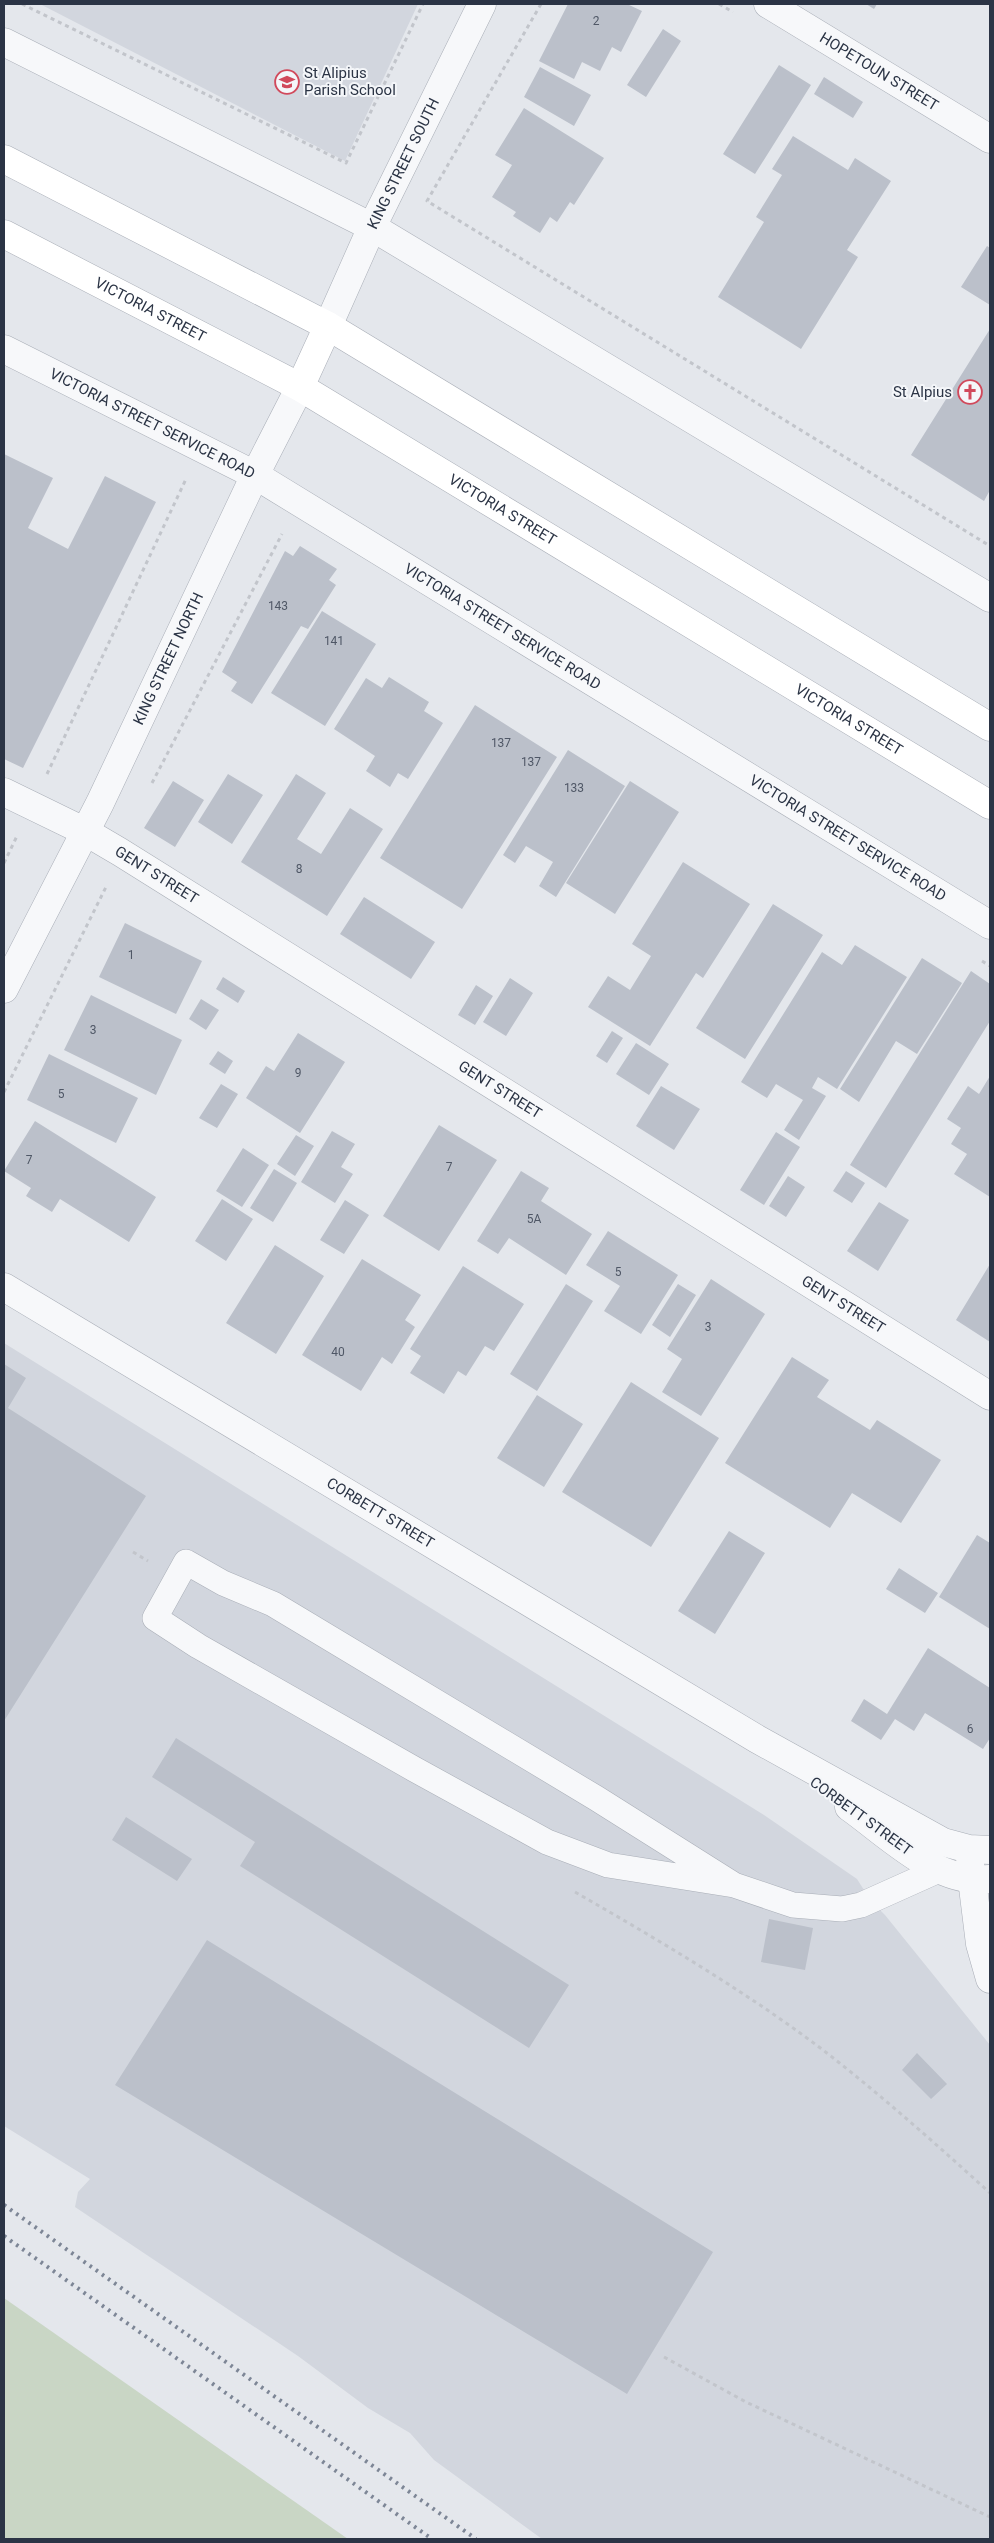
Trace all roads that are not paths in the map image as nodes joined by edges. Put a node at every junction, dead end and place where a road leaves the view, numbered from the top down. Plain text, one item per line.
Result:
1 (482, 4) edge
2 (768, 4) edge
3 (4, 42) edge
4 (990, 138) edge
5 (4, 159) edge
6 (372, 227) junction
7 (4, 234) edge
8 (328, 326) junction
9 (4, 349) edge
10 (300, 387) junction
11 (255, 474) junction
12 (990, 598) edge
13 (990, 727) edge
14 (4, 792) edge
15 (990, 805) edge
16 (86, 832) junction
17 (990, 925) edge
18 (4, 989) edge
19 (4, 1287) edge
20 (990, 1396) edge
21 (757, 1739) junction
22 (979, 1850) edge
23 (939, 1870) junction
24 (981, 1879) edge
25 (734, 1885) junction
26 (990, 1979) edge

1 - 6 street, KING STREET SOUTH
2 - 4 street, HOPETOUN STREET
3 - 6 street
5 - 8 main road
6 - 8 street, KING STREET SOUTH
6 - 12 street
7 - 10 main road, VICTORIA STREET
8 - 10 main road, KING STREET NORTH
8 - 13 main road
9 - 11 street, VICTORIA STREET SERVICE ROAD
10 - 11 street, KING STREET NORTH
10 - 15 main road, VICTORIA STREET
11 - 16 street, KING STREET NORTH
11 - 17 street, VICTORIA STREET SERVICE ROAD
14 - 16 street, GENT STREET
16 - 18 street, KING STREET NORTH
16 - 20 street, GENT STREET
19 - 21 street, CORBETT STREET
21 - 22 street, CORBETT STREET
21 - 23 street, CORBETT STREET
22 - 24 street, CORBETT STREET
23 - 24 street, CORBETT STREET
23 - 25 lane
24 - 26 street, CORBETT STREET
25 - 25 lane

